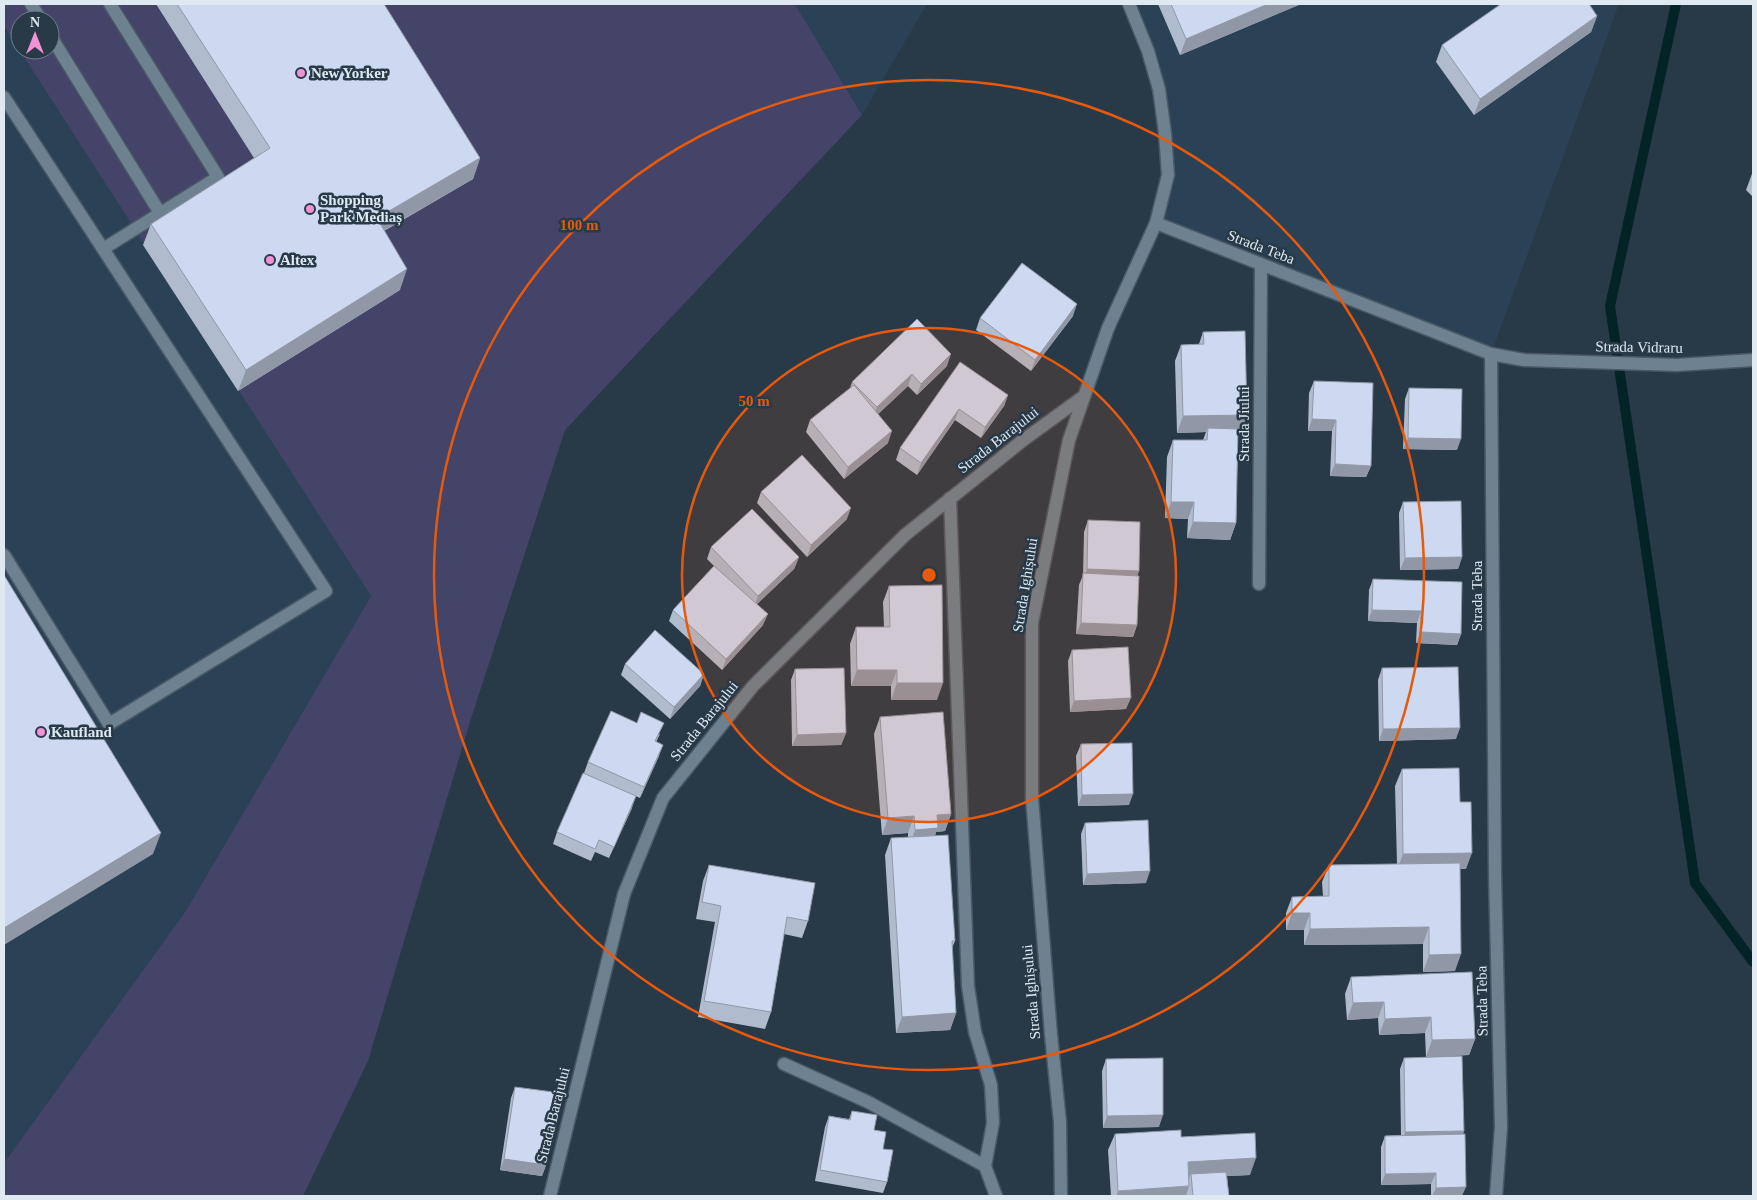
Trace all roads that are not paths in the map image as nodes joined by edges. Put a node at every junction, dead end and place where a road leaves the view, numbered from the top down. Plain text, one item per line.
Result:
1 (110, 4) edge
2 (1129, 4) edge
3 (60, 50) edge
4 (4, 97) edge
5 (160, 213) junction
6 (1156, 224) junction
7 (103, 249) junction
8 (1261, 264) junction
9 (1491, 354) junction
10 (1753, 360) edge
11 (1084, 396) junction
12 (950, 498) junction
13 (4, 555) edge
14 (1259, 584) dead end
15 (784, 1064) dead end
16 (985, 1166) junction
17 (550, 1196) edge
18 (996, 1196) edge
19 (1061, 1196) edge
20 (1496, 1196) edge

1 - 5 street
2 - 6 street, Strada Ighișului
3 - 5 street
4 - 7 street
5 - 7 street
6 - 8 street, Strada Teba
6 - 11 street, Strada Ighișului
7 - 13 street
8 - 9 street, Strada Teba
8 - 14 street, Strada Jiului
9 - 10 street, Strada Vidraru
9 - 20 street, Strada Teba
11 - 12 street, Strada Barajului
11 - 19 street, Strada Ighișului
12 - 16 street
12 - 17 street, Strada Barajului
15 - 16 street
16 - 18 street

